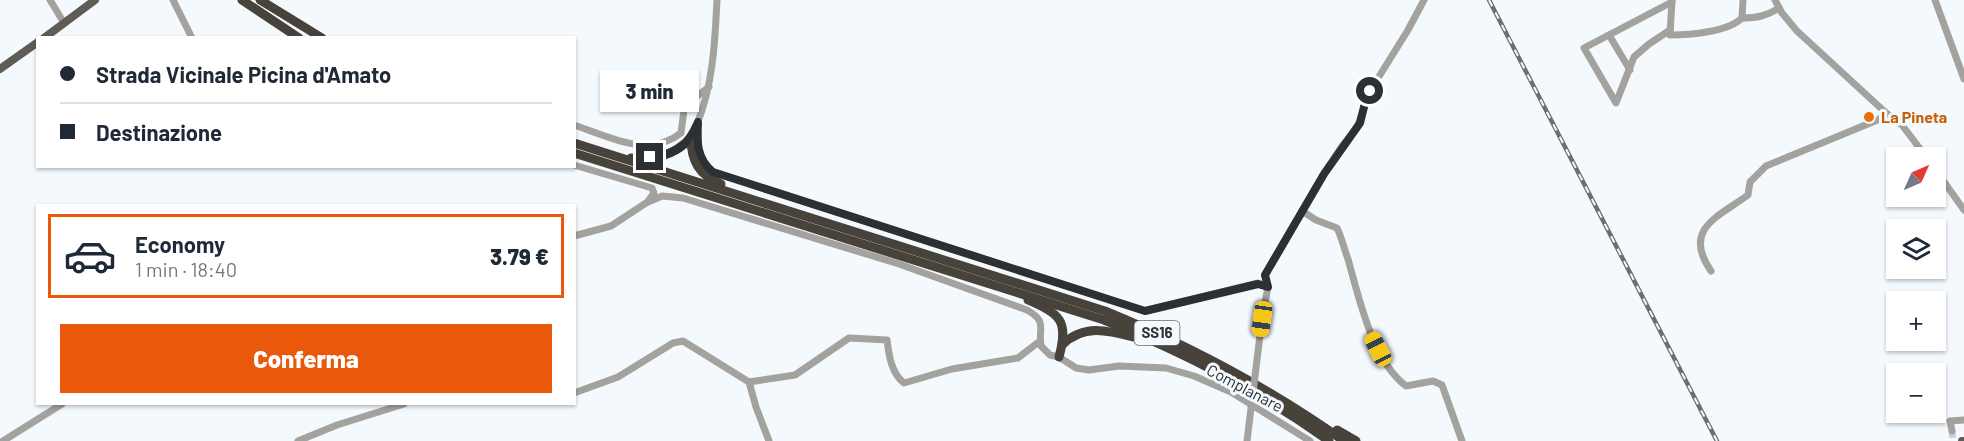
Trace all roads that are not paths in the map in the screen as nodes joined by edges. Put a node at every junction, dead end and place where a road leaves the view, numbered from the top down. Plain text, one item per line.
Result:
1 (50, 0) edge
2 (95, 0) edge
3 (173, 0) edge
4 (242, 0) edge
5 (260, 0) edge
6 (717, 0) edge
7 (1424, 0) edge
8 (1743, 0) edge
9 (1775, 0) edge
10 (1935, 0) edge
11 (1672, 1) edge
12 (1779, 8) junction
13 (1742, 18) junction
14 (64, 23) junction
15 (1670, 30) junction
16 (1609, 35) junction
17 (47, 36) edge
18 (191, 36) edge
19 (296, 36) edge
20 (319, 36) edge
21 (36, 43) edge
22 (0, 69) edge
23 (1630, 70) junction
24 (1964, 79) edge
25 (709, 87) junction
26 (1885, 112) junction
27 (698, 122) junction
28 (576, 126) edge
29 (691, 138) junction
30 (576, 144) edge
31 (1919, 147) edge
32 (576, 154) edge
33 (619, 157) junction
34 (576, 166) edge
35 (1946, 185) edge
36 (738, 195) junction
37 (646, 203) junction
38 (1964, 210) edge
39 (1302, 211) junction
40 (576, 235) edge
41 (1711, 271) dead end
42 (979, 279) junction
43 (1268, 287) junction
44 (1040, 341) junction
45 (1062, 345) junction
46 (1163, 345) junction
47 (1059, 357) junction
48 (749, 382) junction
49 (576, 392) edge
50 (1279, 398) junction
51 (60, 405) edge
52 (401, 405) edge
53 (1964, 420) edge
54 (1952, 431) dead end
55 (3, 441) edge
56 (298, 441) edge
57 (769, 441) edge
58 (1247, 441) edge
59 (1311, 441) edge
60 (1329, 441) edge
61 (1344, 441) edge
62 (1356, 441) edge
63 (1462, 441) edge

1 - 14 street
2 - 14 main road
3 - 18 street
4 - 19 highway
5 - 20 highway
6 - 25 street
7 - 39 street
8 - 13 street
9 - 12 street
10 - 24 street
11 - 15 street
11 - 16 street
12 - 13 street
12 - 26 street
13 - 15 street
14 - 17 main road
15 - 23 street
16 - 23 street
16 - 23 street
21 - 22 main road
25 - 27 street
25 - 28 street
26 - 31 street
26 - 41 street
27 - 29 street
27 - 43 street
29 - 33 highway, SS16
29 - 36 highway, SS16
30 - 33 highway, SS16
32 - 42 highway, SS16
33 - 36 highway, SS16
34 - 37 street
35 - 38 street
36 - 50 highway, SS16
37 - 40 street
37 - 44 street
39 - 43 street
39 - 63 street
42 - 45 highway
42 - 46 highway, SS16
43 - 58 street, bridge
44 - 47 street, Complanare
44 - 48 street
45 - 46 highway
45 - 47 highway
46 - 60 highway, SS16
47 - 59 street, Complanare
48 - 49 street
48 - 57 street
50 - 61 highway, SS16
50 - 62 highway, SS16
51 - 55 street
52 - 56 street
53 - 54 street

